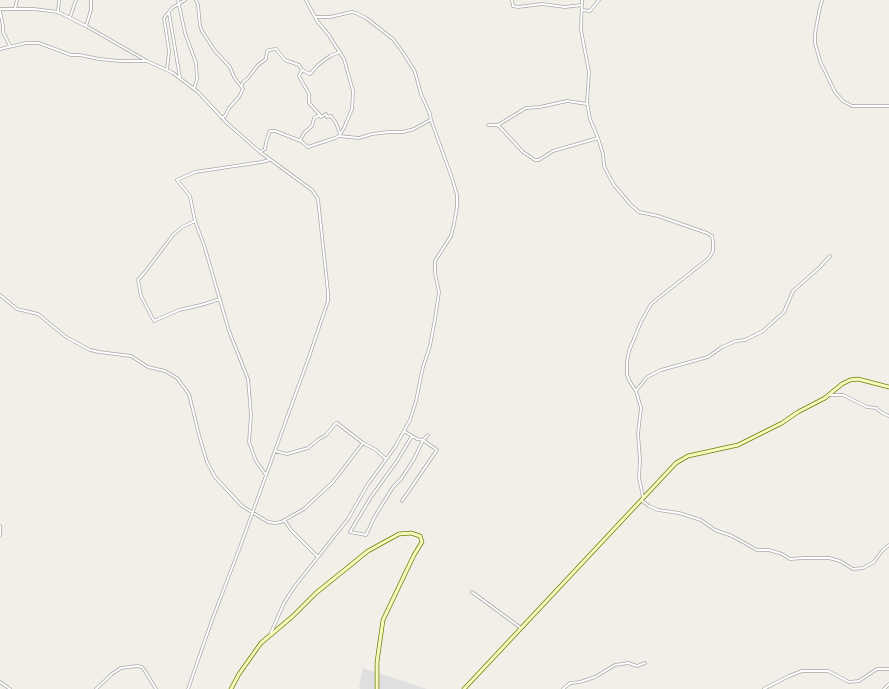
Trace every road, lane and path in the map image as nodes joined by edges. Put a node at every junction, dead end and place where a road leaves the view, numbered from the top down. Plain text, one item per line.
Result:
1 (17, 0) edge
2 (59, 0) edge
3 (76, 0) edge
4 (90, 0) edge
5 (178, 0) edge
6 (185, 0) edge
7 (196, 0) edge
8 (306, 0) edge
9 (512, 0) edge
10 (582, 0) edge
11 (598, 0) edge
12 (822, 0) edge
13 (179, 3) junction
14 (582, 5) junction
15 (15, 9) junction
16 (0, 10) edge
17 (582, 10) junction
18 (58, 12) junction
19 (169, 13) junction
20 (70, 17) junction
21 (315, 17) junction
22 (86, 26) junction
23 (10, 46) junction
24 (0, 49) edge
25 (340, 52) junction
26 (147, 61) junction
27 (167, 70) junction
28 (302, 70) junction
29 (180, 78) junction
30 (242, 86) junction
31 (194, 89) junction
32 (587, 104) junction
33 (889, 106) edge
34 (320, 114) junction
35 (222, 118) junction
36 (430, 120) junction
37 (488, 125) dead end
38 (498, 126) junction
39 (340, 135) junction
40 (598, 138) junction
41 (299, 140) junction
42 (260, 152) junction
43 (269, 160) junction
44 (195, 220) junction
45 (830, 256) dead end
46 (0, 295) edge
47 (220, 299) junction
48 (889, 387) edge
49 (636, 391) junction
50 (829, 395) junction
51 (889, 416) edge
52 (404, 431) junction
53 (428, 435) dead end
54 (412, 436) junction
55 (423, 440) junction
56 (363, 443) junction
57 (275, 451) junction
58 (386, 459) junction
59 (266, 475) junction
60 (642, 498) junction
61 (402, 501) dead end
62 (252, 513) junction
63 (284, 521) junction
64 (0, 526) edge
65 (0, 535) edge
66 (889, 545) edge
67 (318, 557) junction
68 (472, 592) dead end
69 (521, 628) junction
70 (270, 635) junction
71 (645, 663) dead end
72 (889, 669) edge
73 (0, 682) edge
74 (889, 684) edge
75 (10, 689) edge
76 (96, 689) edge
77 (156, 689) edge
78 (188, 689) edge
79 (231, 689) edge
80 (377, 689) edge
81 (464, 689) edge
82 (563, 689) edge
83 (764, 689) edge
84 (884, 689) edge

1 - 15 street
2 - 18 street
3 - 20 street
4 - 22 street
5 - 13 street
6 - 13 street
7 - 30 street
8 - 21 street
9 - 14 street
10 - 14 street
11 - 17 street
12 - 33 street
13 - 19 street
13 - 31 street
14 - 17 street
15 - 16 street
15 - 18 street
16 - 23 street
17 - 32 street
18 - 20 street
19 - 27 street
19 - 29 street
20 - 22 street
21 - 25 street
21 - 36 street
22 - 26 street
23 - 24 street
23 - 26 street
25 - 28 street
25 - 39 street
26 - 27 street
27 - 29 street
28 - 30 street
28 - 34 street
29 - 31 street
30 - 35 street
31 - 35 street
32 - 38 street
32 - 40 street
34 - 39 street
34 - 41 street
35 - 42 street
36 - 39 street
36 - 52 street
37 - 38 street
38 - 40 street
39 - 41 street
40 - 49 street
41 - 42 street
42 - 43 street
43 - 44 street
43 - 57 street
44 - 47 street
44 - 47 street
45 - 49 street
46 - 62 street
47 - 59 street
48 - 50 main road
49 - 60 street
50 - 51 street
50 - 60 main road
52 - 54 street
52 - 58 street
53 - 55 street
54 - 55 street
54 - 55 street
55 - 61 street
56 - 57 street
56 - 58 street
56 - 63 street
57 - 59 street
58 - 67 street
59 - 62 street
60 - 66 street
60 - 69 main road
62 - 63 street
62 - 78 street
63 - 67 street
64 - 65 street
67 - 70 street
68 - 69 street
69 - 81 main road
70 - 79 main road
70 - 80 main road
71 - 82 street
72 - 83 street
73 - 75 street
74 - 84 street
76 - 77 street

